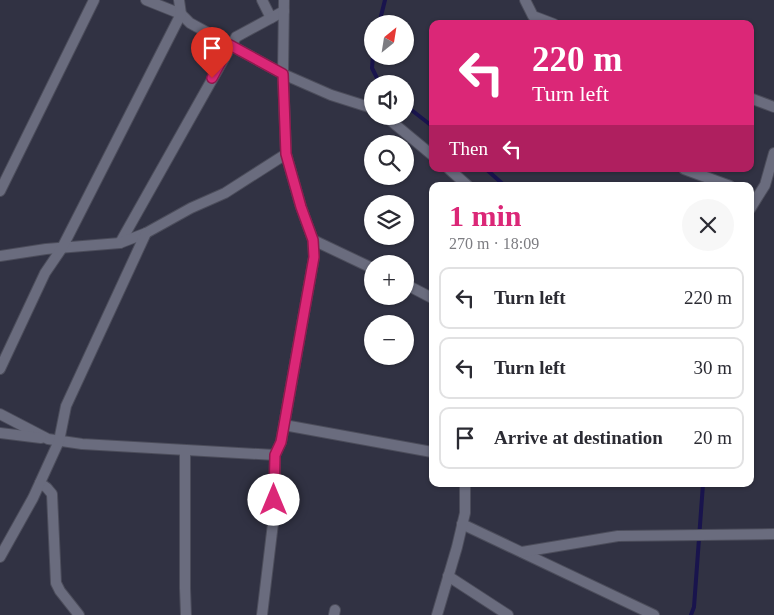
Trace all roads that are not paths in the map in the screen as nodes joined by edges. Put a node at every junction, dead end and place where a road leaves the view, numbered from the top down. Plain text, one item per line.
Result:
1 (94, 0) edge
2 (146, 0) edge
3 (179, 0) edge
4 (262, 0) edge
5 (284, 0) edge
6 (525, 0) edge
7 (284, 11) junction
8 (181, 14) junction
9 (270, 18) junction
10 (531, 20) edge
11 (230, 45) junction
12 (283, 74) junction
13 (754, 100) edge
14 (364, 105) edge
15 (774, 107) edge
16 (396, 125) edge
17 (774, 152) edge
18 (429, 153) edge
19 (286, 154) junction
20 (452, 172) edge
21 (692, 172) edge
22 (464, 182) edge
23 (719, 182) edge
24 (769, 185) edge
25 (0, 191) edge
26 (754, 195) edge
27 (146, 233) junction
28 (313, 240) junction
29 (120, 243) junction
30 (62, 248) junction
31 (0, 256) edge
32 (364, 264) edge
33 (414, 289) edge
34 (429, 296) edge
35 (0, 368) edge
36 (0, 414) edge
37 (284, 425) junction
38 (0, 433) edge
39 (53, 440) junction
40 (185, 450) junction
41 (429, 451) edge
42 (275, 455) junction
43 (40, 482) junction
44 (465, 487) edge
45 (462, 524) junction
46 (774, 534) edge
47 (522, 552) junction
48 (0, 557) edge
49 (448, 576) junction
50 (79, 615) edge
51 (186, 615) edge
52 (262, 615) edge
53 (437, 615) edge
54 (508, 615) edge
55 (654, 615) edge

1 - 25 street
2 - 8 street
3 - 8 street
4 - 9 street
5 - 7 street
6 - 10 street
7 - 9 street
7 - 12 street
8 - 11 street
8 - 30 street
9 - 11 street
11 - 12 street
11 - 29 street
12 - 14 street
12 - 19 street
13 - 15 street
16 - 18 street
17 - 24 street
19 - 27 street
19 - 28 street
20 - 22 street
21 - 23 street
24 - 26 street
27 - 29 street
27 - 39 street
28 - 32 street
28 - 37 street
29 - 30 street
30 - 31 street
30 - 35 street
33 - 34 street
36 - 39 street
37 - 41 street
37 - 42 street
38 - 39 street
39 - 40 street
39 - 43 street
40 - 42 street
40 - 51 street
42 - 52 street
43 - 48 street
43 - 50 street
44 - 45 street
45 - 47 street
45 - 49 street
46 - 47 street
47 - 55 street
49 - 53 street
49 - 54 street

